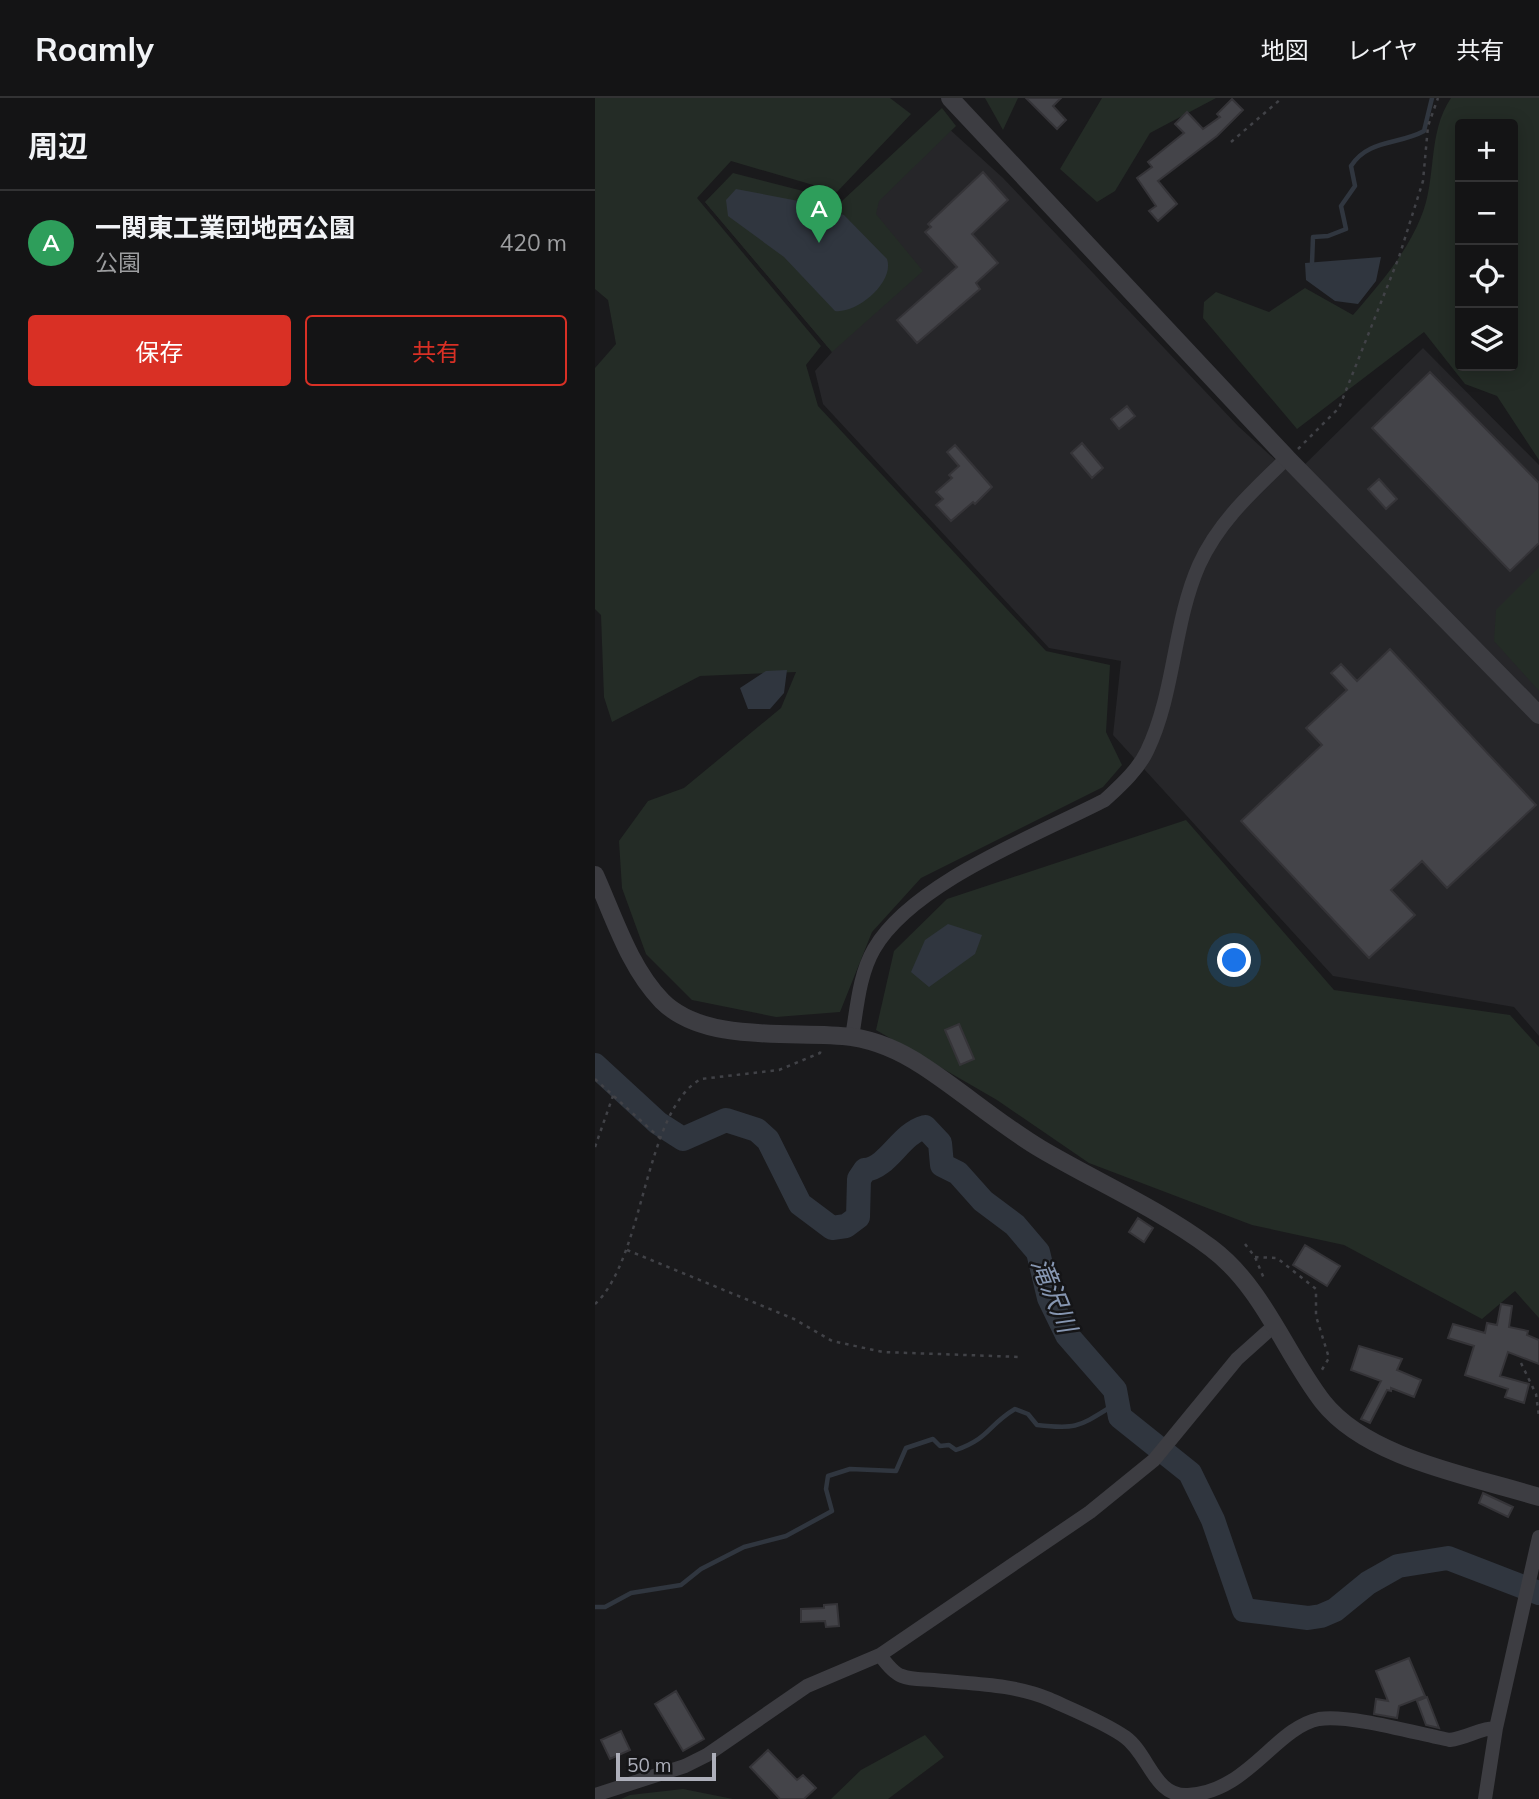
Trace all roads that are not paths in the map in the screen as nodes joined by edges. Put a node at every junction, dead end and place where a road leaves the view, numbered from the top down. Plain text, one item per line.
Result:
1 (950, 98) edge
2 (1287, 458) junction
3 (1539, 715) edge
4 (595, 875) edge
5 (852, 1037) junction
6 (1275, 1325) junction
7 (1539, 1497) edge
8 (1539, 1537) edge
9 (880, 1655) junction
10 (1496, 1728) junction
11 (595, 1796) edge
12 (1485, 1799) edge

1 - 2 street
2 - 3 street
2 - 5 street
4 - 5 street
5 - 6 street
6 - 7 street
6 - 9 street
8 - 10 street
9 - 10 street
9 - 11 street
10 - 12 street

